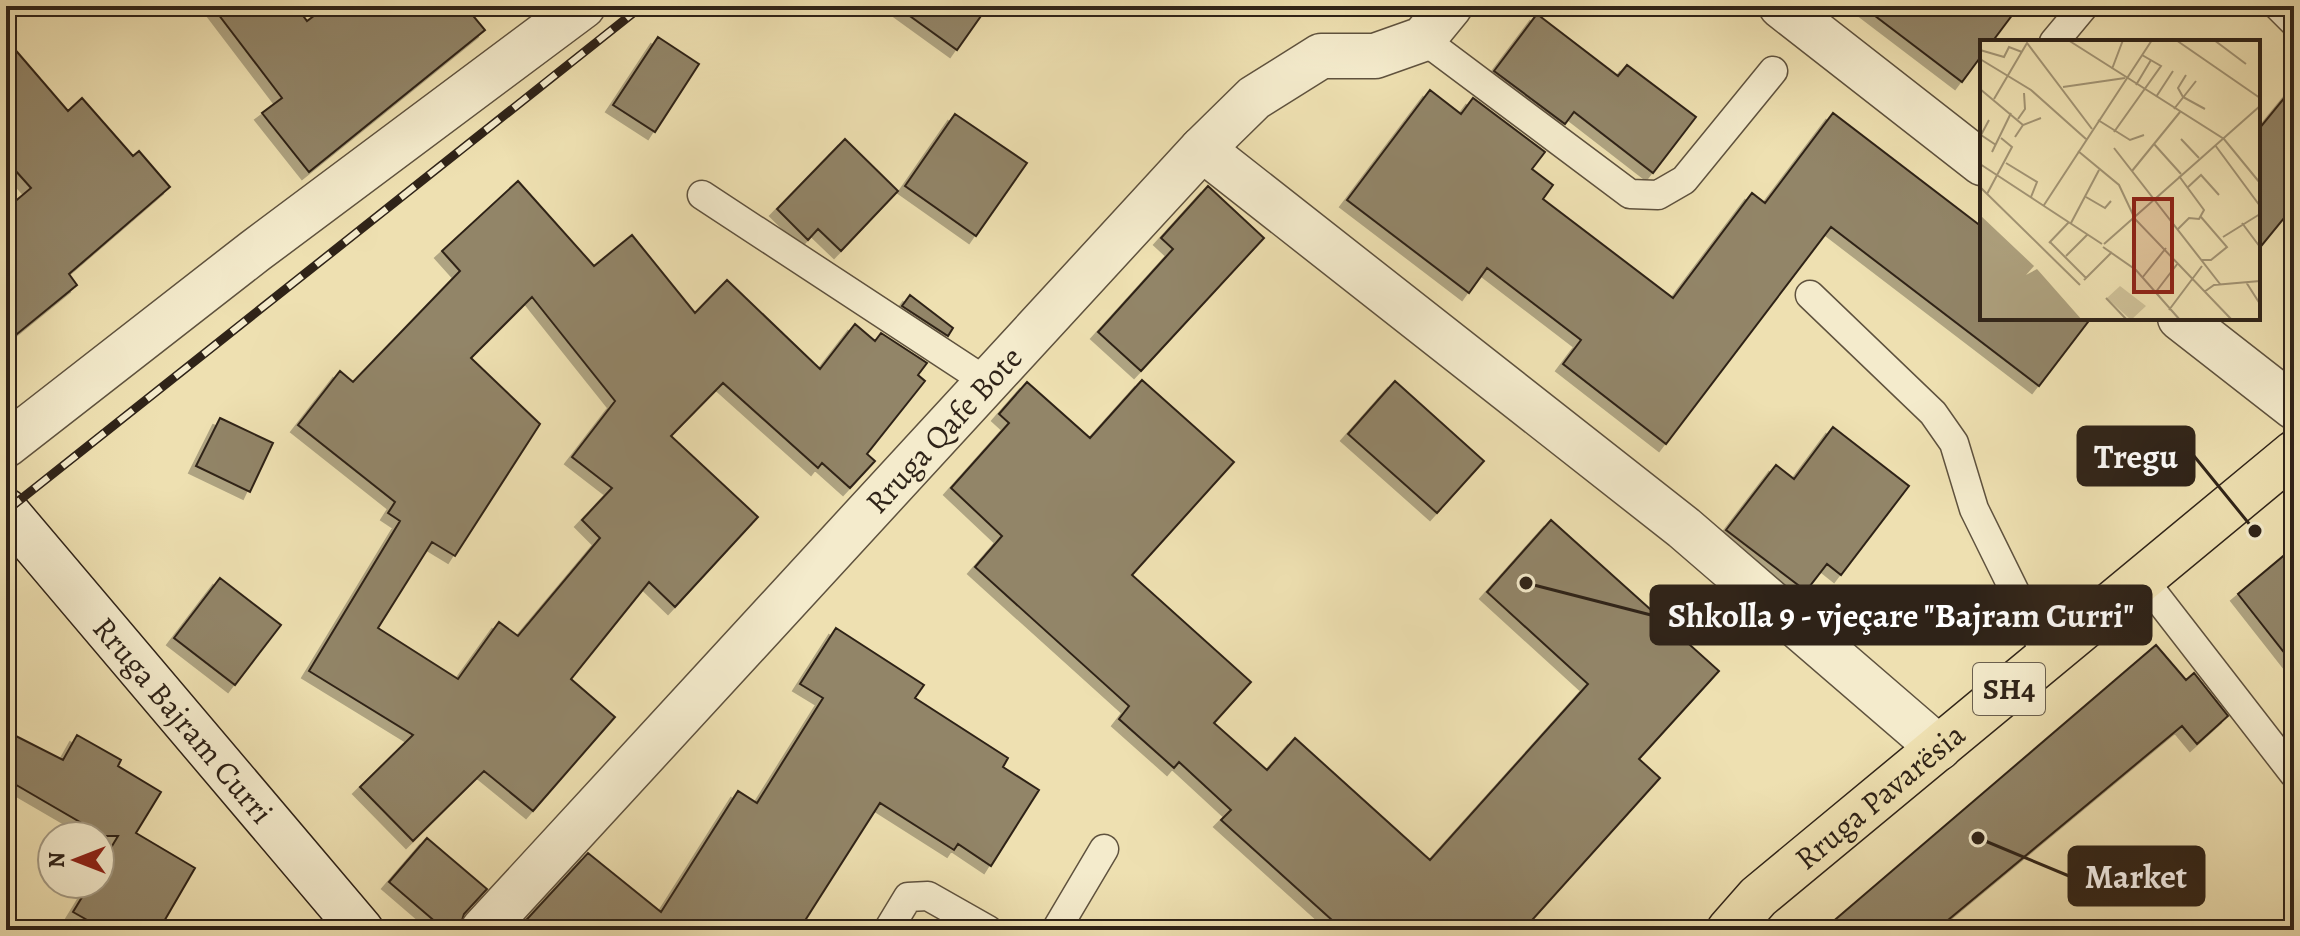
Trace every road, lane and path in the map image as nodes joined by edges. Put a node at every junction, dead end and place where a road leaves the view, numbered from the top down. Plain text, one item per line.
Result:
1 (583, 6) edge
2 (1450, 6) edge
3 (1781, 6) edge
4 (2084, 6) edge
5 (2278, 6) edge
6 (2294, 22) edge
7 (1423, 39) junction
8 (2056, 40) edge
9 (1773, 71) dead end
10 (1976, 147) edge
11 (1202, 149) junction
12 (702, 195) dead end
13 (1810, 295) dead end
14 (2183, 320) edge
15 (987, 382) junction
16 (2294, 407) edge
17 (6, 445) edge
18 (2294, 453) edge
19 (6, 511) edge
20 (2142, 578) junction
21 (2047, 657) junction
22 (1939, 748) junction
23 (2294, 774) edge
24 (1104, 849) dead end
25 (361, 930) edge
26 (483, 930) edge
27 (888, 930) edge
28 (988, 930) edge
29 (1056, 930) edge
30 (1729, 930) edge

1 - 17 street
2 - 7 street
3 - 10 street
4 - 8 lane
5 - 6 lane
7 - 9 lane
7 - 11 street, Rruga Qafe Bote
11 - 15 street, Rruga Qafe Bote
11 - 22 street
12 - 15 lane
13 - 21 lane
14 - 16 street
15 - 26 street, Rruga Qafe Bote
18 - 20 main road, Rruga Pavarësia / SH4
19 - 25 street, Rruga Bajram Curri
20 - 21 main road, Rruga Pavarësia / SH4
20 - 23 lane
21 - 22 main road, Rruga Pavarësia / SH4
22 - 30 main road, Rruga Pavarësia / SH4
24 - 29 lane
27 - 28 lane

